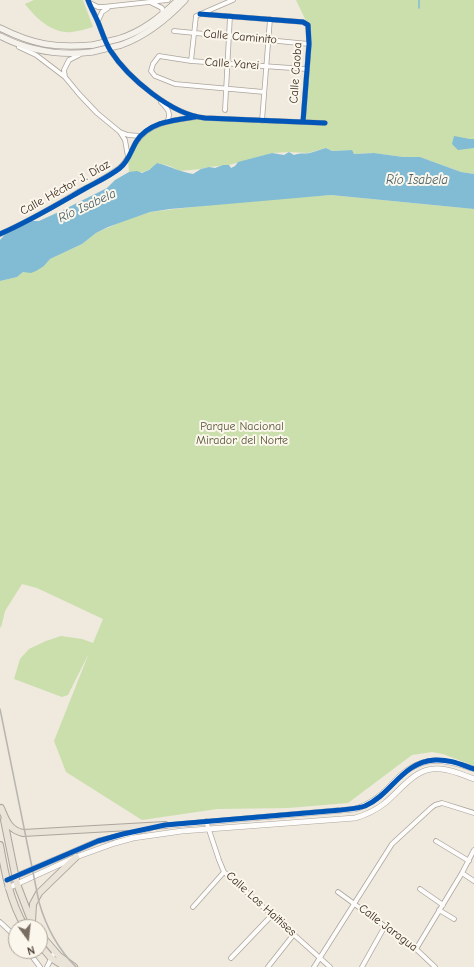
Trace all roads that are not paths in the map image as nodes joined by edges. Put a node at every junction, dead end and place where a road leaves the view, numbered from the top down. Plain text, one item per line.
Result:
1 (168, 0) edge
2 (178, 0) edge
3 (185, 0) edge
4 (234, 0) edge
5 (89, 1) edge
6 (150, 2) junction
7 (110, 7) junction
8 (163, 14) junction
9 (198, 15) junction
10 (230, 16) junction
11 (270, 19) junction
12 (98, 22) junction
13 (0, 28) edge
14 (174, 31) dead end
15 (194, 33) junction
16 (1, 36) edge
17 (228, 36) junction
18 (269, 40) junction
19 (120, 42) junction
20 (309, 44) junction
21 (89, 52) junction
22 (191, 61) junction
23 (227, 64) junction
24 (267, 67) junction
25 (306, 69) junction
26 (65, 77) junction
27 (226, 88) junction
28 (264, 92) junction
29 (158, 99) junction
30 (225, 110) dead end
31 (197, 117) junction
32 (262, 121) junction
33 (167, 122) junction
34 (303, 122) junction
35 (325, 123) dead end
36 (120, 132) junction
37 (140, 136) junction
38 (128, 158) junction
39 (0, 234) edge
40 (474, 769) edge
41 (474, 779) edge
42 (392, 784) junction
43 (399, 790) junction
44 (0, 801) edge
45 (2, 808) junction
46 (474, 812) edge
47 (206, 821) junction
48 (165, 825) junction
49 (209, 828) junction
50 (436, 841) dead end
51 (0, 845) edge
52 (474, 850) edge
53 (76, 857) junction
54 (469, 861) junction
55 (224, 872) junction
56 (462, 873) junction
57 (15, 877) junction
58 (6, 880) junction
59 (474, 881) edge
60 (17, 884) junction
61 (8, 888) junction
62 (420, 890) dead end
63 (338, 892) dead end
64 (354, 903) junction
65 (443, 905) junction
66 (193, 907) dead end
67 (439, 910) junction
68 (272, 915) junction
69 (20, 919) edge
70 (32, 919) edge
71 (34, 919) edge
72 (454, 919) dead end
73 (0, 922) edge
74 (385, 926) junction
75 (8, 929) edge
76 (294, 934) junction
77 (48, 943) edge
78 (416, 949) junction
79 (55, 951) junction
80 (48, 954) edge
81 (321, 957) junction
82 (51, 958) junction
83 (231, 958) dead end
84 (69, 966) edge
85 (47, 967) edge
86 (268, 967) edge
87 (314, 967) edge
88 (330, 967) edge
89 (362, 967) edge
90 (435, 967) edge

1 - 6 street
2 - 8 main road
3 - 19 main road
4 - 9 street
5 - 7 street
5 - 12 street
6 - 7 street
6 - 8 street
7 - 12 street
8 - 19 main road
9 - 10 street
9 - 15 street
10 - 11 street
10 - 17 street
11 - 18 street
11 - 20 street, Calle Caoba
12 - 29 street
13 - 19 main road, bridge
14 - 15 street, Calle Caminito
15 - 17 street, Calle Caminito
15 - 22 street
16 - 21 main road
16 - 26 street
17 - 18 street, Calle Caminito
17 - 23 street
18 - 20 street, Calle Caminito
18 - 24 street
19 - 21 main road, bridge
20 - 25 street, Calle Caoba
21 - 26 street
22 - 23 street, Calle Yarei
22 - 27 street, Calle Yarei
23 - 24 street, Calle Yarei
23 - 27 street
24 - 25 street, Calle Yarei
24 - 28 street
25 - 34 street, Calle Caoba
26 - 36 street
27 - 28 street
27 - 30 street
28 - 32 street
29 - 31 street
29 - 33 street
31 - 32 street
31 - 33 street, Calle Héctor J. Díaz
32 - 34 street
33 - 37 street, Calle Héctor J. Díaz
34 - 35 street
36 - 37 street
36 - 38 street
37 - 38 street, Calle Héctor J. Díaz
38 - 39 street, Calle Héctor J. Díaz
40 - 42 street
41 - 43 street
42 - 43 street
42 - 47 street
43 - 49 street
44 - 45 main road
45 - 48 main road
45 - 57 main road
46 - 64 street
47 - 48 street
47 - 49 street, Calle Los Haitises
48 - 57 street
49 - 53 street
49 - 55 street, Calle Los Haitises
50 - 54 street
51 - 58 main road
52 - 54 street
53 - 60 street
53 - 71 main road
54 - 56 street
55 - 66 street
55 - 68 street, Calle Los Haitises
56 - 59 street
56 - 65 street
57 - 58 street
57 - 60 main road
58 - 61 main road
60 - 61 street
60 - 70 main road
61 - 69 main road
62 - 65 street
63 - 64 street, Calle Jaragua
64 - 74 street, Calle Jaragua
64 - 81 street
65 - 67 street
67 - 72 street
67 - 78 street
68 - 76 street, Calle Los Haitises
68 - 83 street
73 - 75 street
74 - 78 street, Calle Jaragua
74 - 89 street
76 - 81 street, Calle Los Haitises
76 - 86 street
77 - 79 main road
78 - 90 street, Calle Jaragua
79 - 82 street
79 - 84 main road
80 - 82 main road
81 - 87 street
81 - 88 street, Calle Los Haitises
82 - 84 main road
82 - 85 street

